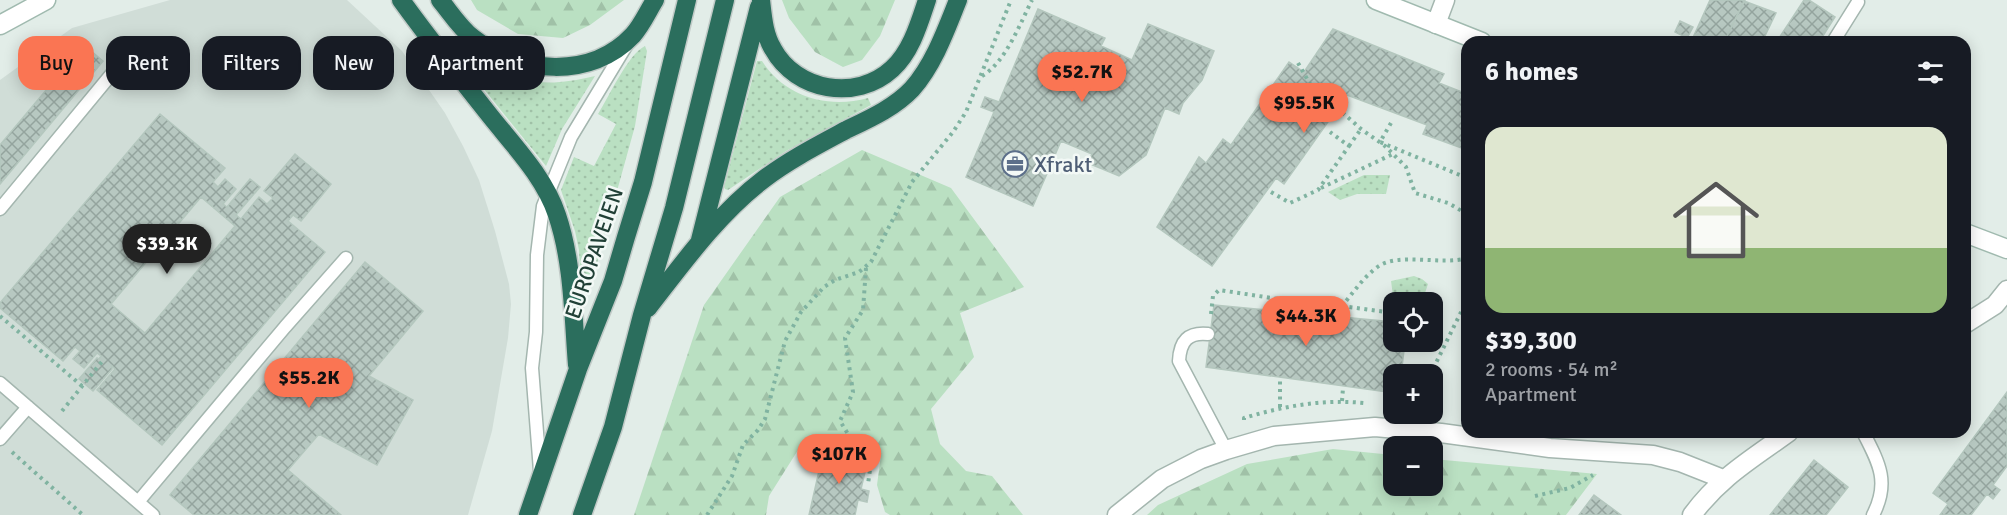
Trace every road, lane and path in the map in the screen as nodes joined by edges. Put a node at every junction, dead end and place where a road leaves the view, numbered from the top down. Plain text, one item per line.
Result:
1 (46, 0) edge
2 (401, 0) edge
3 (440, 0) edge
4 (656, 0) edge
5 (687, 0) edge
6 (725, 0) edge
7 (761, 0) edge
8 (927, 0) edge
9 (958, 0) edge
10 (1011, 0) edge
11 (1032, 0) edge
12 (1376, 0) edge
13 (1444, 0) edge
14 (1858, 2) dead end
15 (1436, 24) junction
16 (0, 26) edge
17 (633, 34) junction
18 (1467, 36) edge
19 (1837, 36) edge
20 (1298, 63) dead end
21 (981, 77) junction
22 (106, 81) edge
23 (1391, 123) dead end
24 (1361, 129) junction
25 (1330, 132) dead end
26 (1380, 142) junction
27 (1349, 146) junction
28 (1393, 154) junction
29 (1461, 176) edge
30 (1318, 190) junction
31 (547, 191) junction
32 (1271, 192) dead end
33 (0, 209) edge
34 (1461, 211) edge
35 (1971, 235) edge
36 (699, 244) junction
37 (2007, 249) edge
38 (345, 258) dead end
39 (1461, 260) edge
40 (866, 267) junction
41 (2007, 290) edge
42 (1342, 306) junction
43 (1383, 312) edge
44 (1461, 312) edge
45 (642, 315) junction
46 (0, 316) edge
47 (1971, 320) edge
48 (1209, 330) joint
49 (104, 359) dead end
50 (1435, 364) edge
51 (578, 369) junction
52 (1280, 381) dead end
53 (0, 383) edge
54 (82, 386) junction
55 (1343, 388) dead end
56 (1342, 401) junction
57 (1369, 403) dead end
58 (28, 407) junction
59 (1280, 407) junction
60 (61, 411) dead end
61 (1245, 425) dead end
62 (1461, 436) edge
63 (1477, 438) edge
64 (1781, 438) edge
65 (1866, 438) edge
66 (4, 444) edge
67 (1226, 450) junction
68 (1602, 471) dead end
69 (540, 478) junction
70 (1723, 479) junction
71 (868, 484) dead end
72 (1535, 496) dead end
73 (138, 502) junction
74 (83, 515) edge
75 (153, 515) edge
76 (528, 515) edge
77 (582, 515) edge
78 (707, 515) edge
79 (1117, 515) edge
80 (1692, 515) edge
81 (1873, 515) edge

1 - 16 street
2 - 31 highway
3 - 17 highway
4 - 17 highway
5 - 51 highway, EUROPAVEIEN
6 - 45 highway
7 - 8 highway
7 - 36 highway
9 - 36 highway
10 - 21 path
11 - 21 path
12 - 15 street
13 - 15 street
14 - 19 lane
15 - 18 street
17 - 31 lane
20 - 24 path
21 - 40 path
22 - 33 lane
23 - 26 path
24 - 26 path
24 - 27 path
25 - 27 path
26 - 28 path
26 - 29 path
27 - 30 path
28 - 30 path
28 - 34 path
30 - 32 path
31 - 51 highway
31 - 69 lane
35 - 37 street
36 - 45 highway
38 - 73 lane
39 - 42 path
40 - 71 path
40 - 78 path
41 - 47 street
42 - 43 path
42 - 48 path
44 - 50 path
45 - 77 highway
46 - 54 path
48 - 67 lane
49 - 54 path
51 - 69 highway, EUROPAVEIEN
52 - 59 path
53 - 58 lane
54 - 60 path
55 - 56 path
56 - 57 path
56 - 59 path
58 - 66 lane
58 - 73 lane
59 - 61 path
62 - 67 street
63 - 70 street
64 - 70 street
65 - 81 lane
66 - 74 path
67 - 79 street
68 - 72 path
69 - 76 highway, EUROPAVEIEN
70 - 80 street
73 - 75 lane

